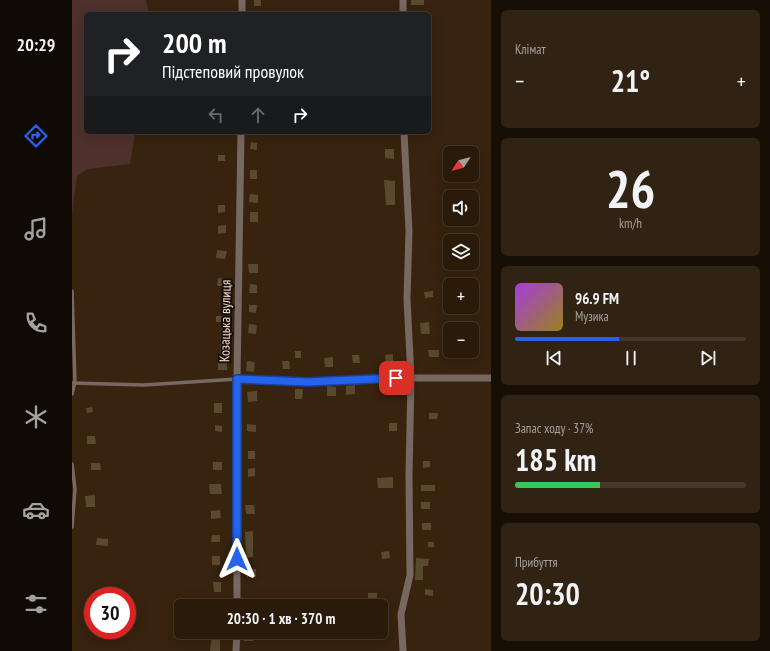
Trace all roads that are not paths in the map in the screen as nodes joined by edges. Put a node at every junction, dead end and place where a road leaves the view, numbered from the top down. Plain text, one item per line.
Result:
1 (242, 0) edge
2 (403, 0) edge
3 (242, 12) edge
4 (403, 12) edge
5 (241, 134) edge
6 (404, 134) edge
7 (72, 292) edge
8 (411, 378) junction
9 (491, 378) edge
10 (237, 379) junction
11 (74, 382) edge
12 (72, 394) edge
13 (72, 464) edge
14 (72, 527) edge
15 (237, 599) edge
16 (237, 639) edge
17 (236, 651) edge
18 (403, 651) edge

1 - 3 street
2 - 4 street
5 - 10 street, Козацька вулиця
6 - 8 street
7 - 11 lane
8 - 9 street
8 - 10 street
8 - 18 street
10 - 11 lane
10 - 15 street, Козацька вулиця
11 - 12 lane
13 - 14 lane
16 - 17 street

